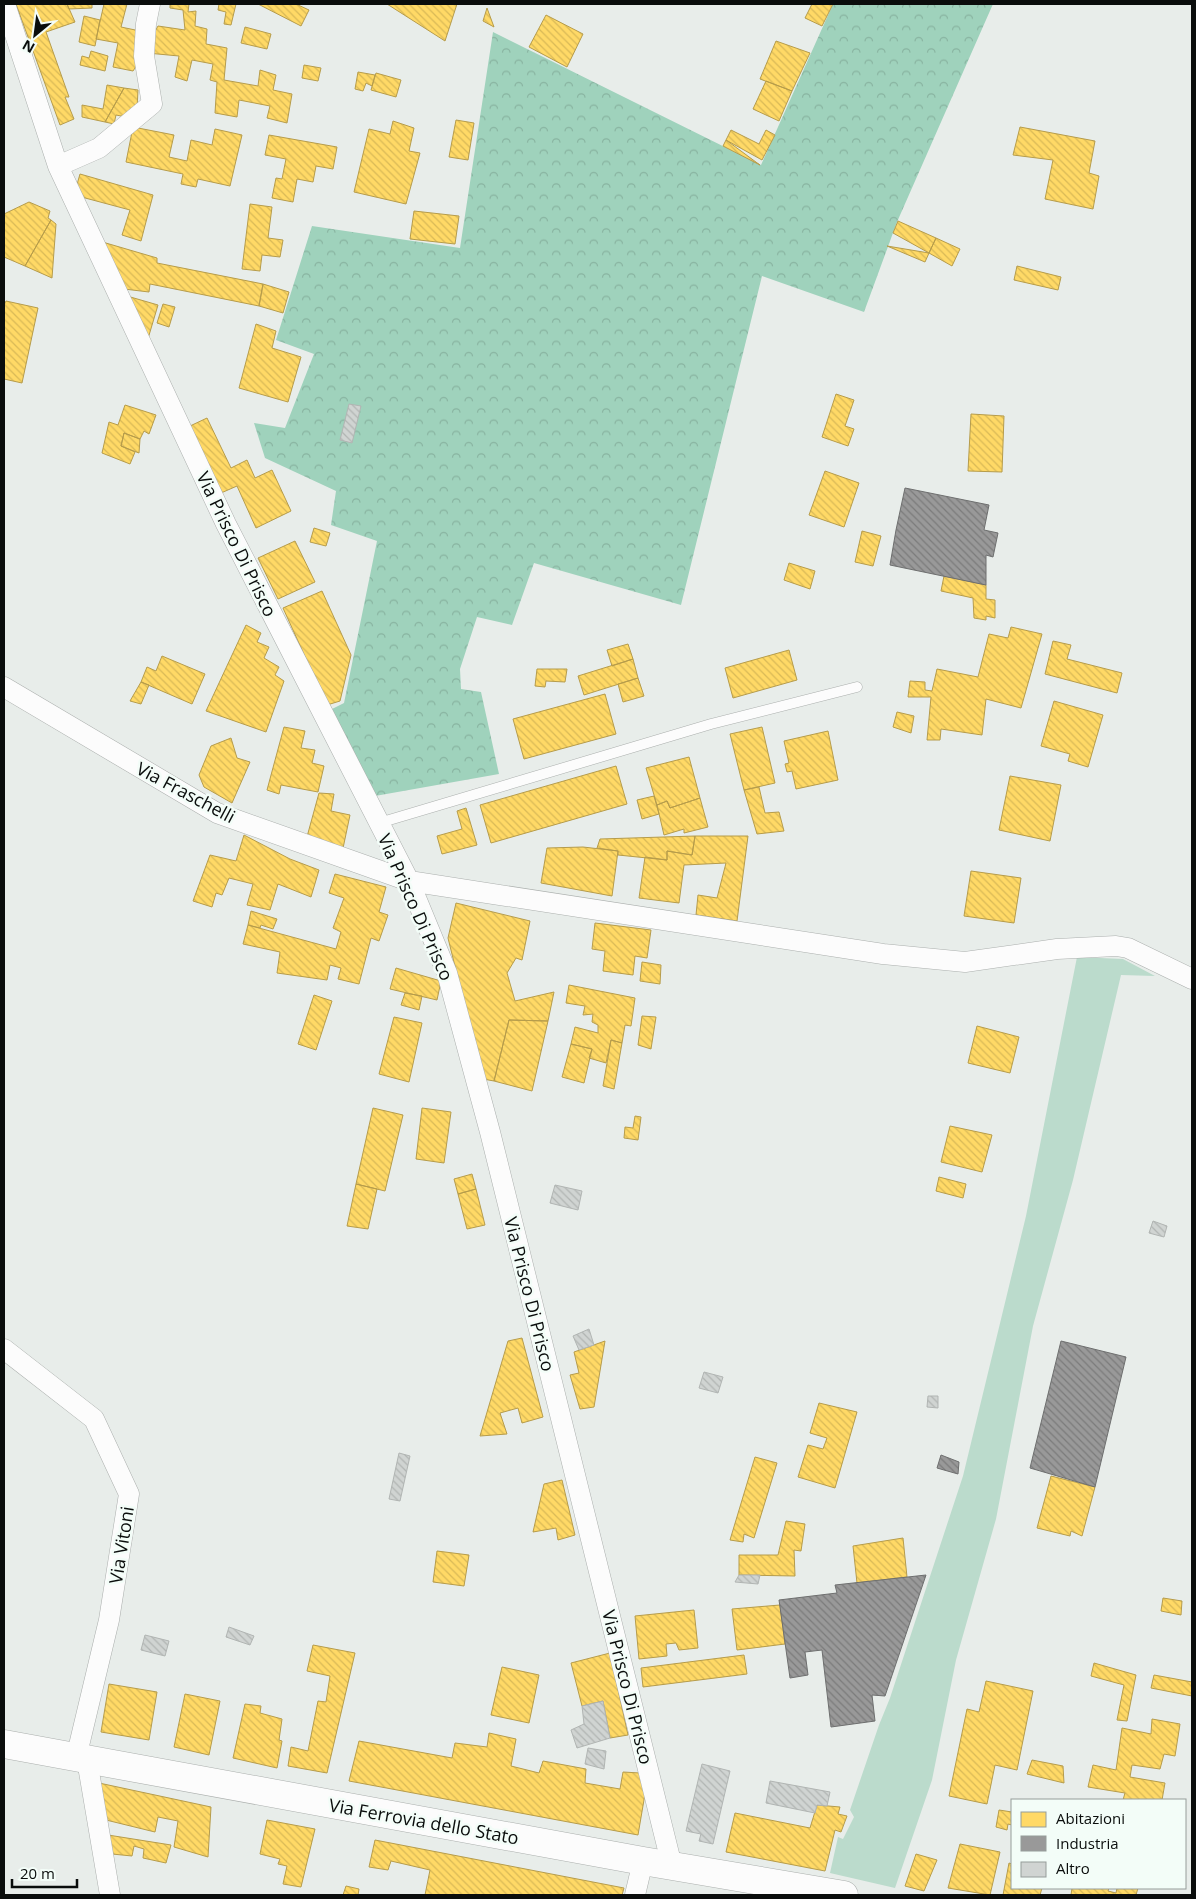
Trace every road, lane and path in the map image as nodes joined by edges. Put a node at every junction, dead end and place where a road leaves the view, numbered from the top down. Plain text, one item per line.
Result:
1 (5, 4) edge
2 (150, 4) edge
3 (58, 166) junction
4 (4, 686) edge
5 (857, 687) dead end
6 (379, 823) junction
7 (409, 882) junction
8 (1192, 979) edge
9 (4, 1349) edge
10 (4, 1744) edge
11 (81, 1759) junction
12 (642, 1860) junction
13 (672, 1866) junction
14 (110, 1895) edge
15 (635, 1895) edge
16 (844, 1895) edge

1 - 3 street, Via Prisco Di Prisco
2 - 3 street
3 - 6 street, Via Prisco Di Prisco
4 - 7 street, Via Fraschelli
5 - 6 lane
6 - 7 street, Via Prisco Di Prisco
7 - 8 street, Via Fraschelli
7 - 13 street, Via Prisco Di Prisco
9 - 11 street, Via Vitoni
10 - 11 main road, Via Ferrovia dello Stato
11 - 12 main road, Via Ferrovia dello Stato
11 - 14 street
12 - 13 main road, Via Ferrovia dello Stato
12 - 15 street
13 - 16 main road, Via Ferrovia dello Stato

